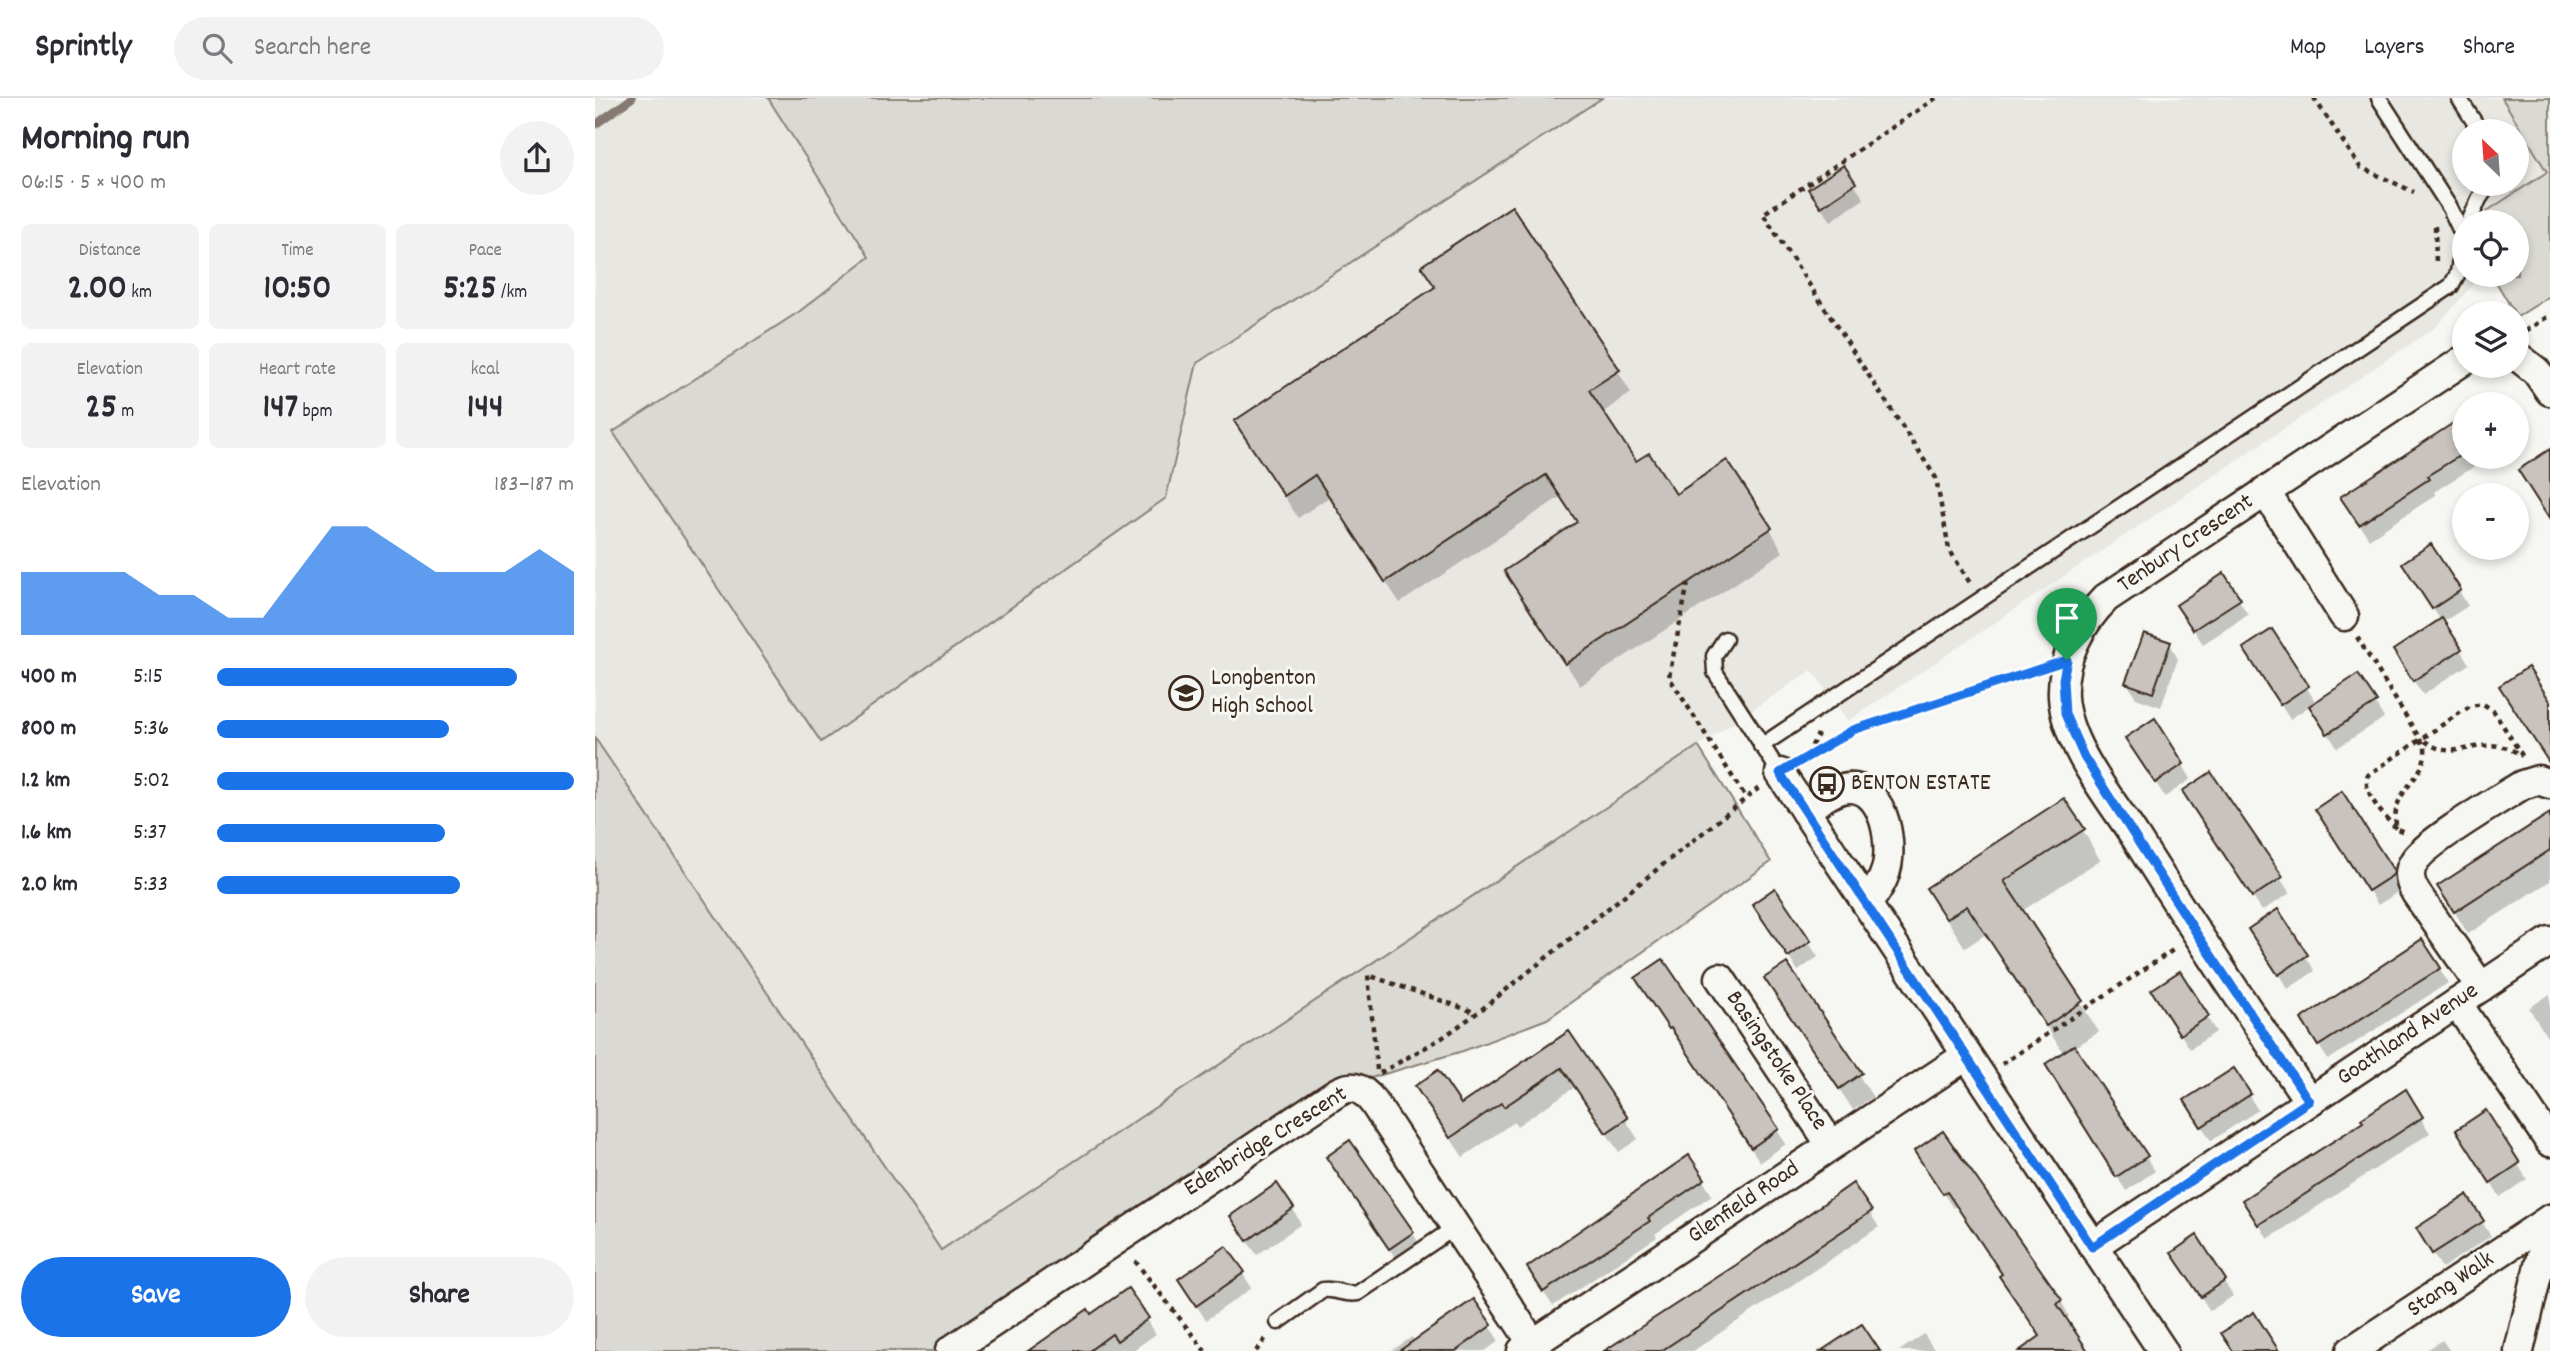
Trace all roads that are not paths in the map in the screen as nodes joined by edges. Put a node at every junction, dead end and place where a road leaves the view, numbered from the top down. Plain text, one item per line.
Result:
1 (2379, 98) edge
2 (2459, 98) edge
3 (2472, 119) edge
4 (2452, 211) edge
5 (2452, 284) edge
6 (2529, 365) edge
7 (2452, 368) edge
8 (2550, 391) edge
9 (2265, 491) junction
10 (2344, 616) road end
11 (1725, 639) dead end
12 (1761, 746) junction
13 (1780, 773) joint
14 (2537, 774) edge
15 (1805, 811) junction
16 (1868, 903) junction
17 (2550, 940) edge
18 (1720, 978) dead end
19 (2481, 987) junction
20 (2457, 1003) junction
21 (1973, 1067) junction
22 (2309, 1101) junction
23 (2550, 1143) edge
24 (1831, 1145) junction
25 (2550, 1219) edge
26 (1454, 1228) junction
27 (2092, 1247) junction
28 (1278, 1322) dead end
29 (1528, 1348) edge
30 (950, 1351) edge
31 (2163, 1351) edge
32 (2351, 1351) edge
33 (2519, 1351) edge

1 - 4 lane
2 - 3 lane
5 - 12 lane
6 - 8 street
7 - 9 street, Tenbury Crescent
9 - 10 street, Tenbury Crescent
9 - 22 street, Tenbury Crescent
11 - 12 lane
12 - 13 lane
13 - 15 street
14 - 19 street
15 - 16 street
15 - 16 street
16 - 21 street
17 - 19 street, Goathland Avenue
18 - 24 street, Basingstoke Place
19 - 20 street, Goathland Avenue
20 - 22 street, Goathland Avenue
20 - 23 street
21 - 24 street, Glenfield Road
21 - 27 street
22 - 27 street, Goathland Avenue
24 - 29 street, Glenfield Road
25 - 32 street, Stang Walk
25 - 33 street
26 - 28 lane
26 - 29 street, Edenbridge Crescent
26 - 30 street, Edenbridge Crescent
27 - 31 street

